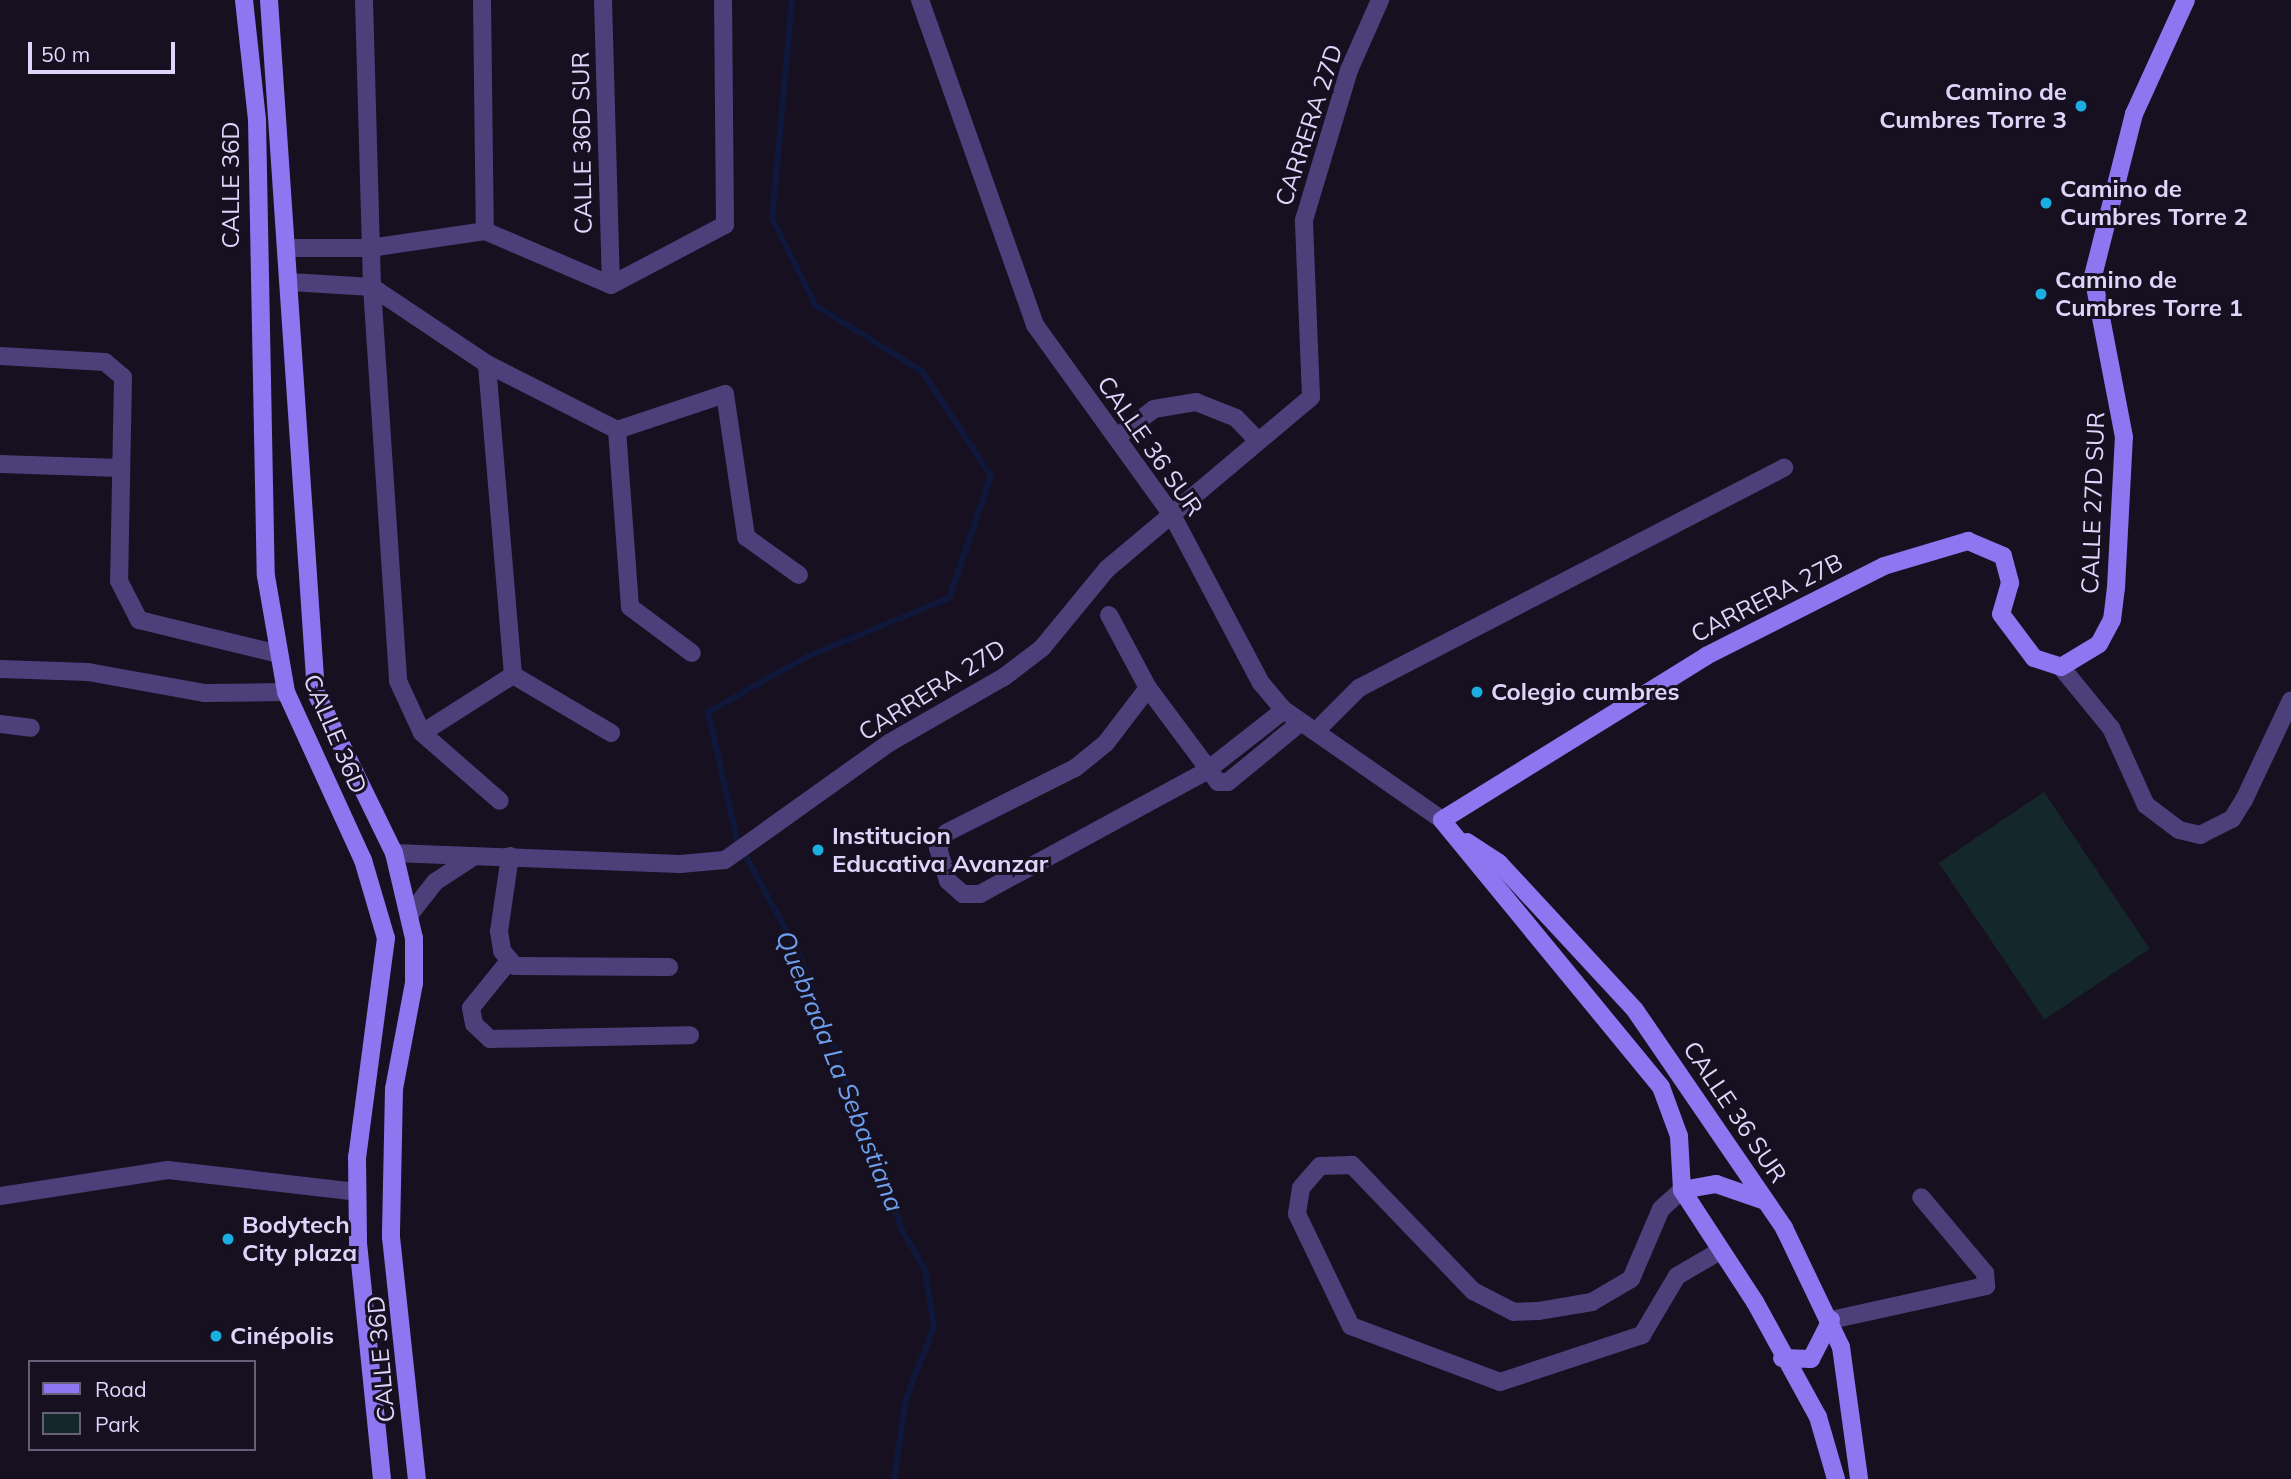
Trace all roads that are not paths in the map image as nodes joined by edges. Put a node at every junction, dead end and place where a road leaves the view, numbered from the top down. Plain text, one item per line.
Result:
1 (244, 0) edge
2 (269, 0) edge
3 (364, 0) edge
4 (482, 0) edge
5 (603, 0) edge
6 (723, 0) edge
7 (920, 0) edge
8 (1380, 0) edge
9 (2186, 0) edge
10 (485, 231) junction
11 (288, 248) junction
12 (370, 248) junction
13 (611, 285) junction
14 (372, 287) junction
15 (290, 288) junction
16 (0, 356) edge
17 (487, 364) junction
18 (617, 430) junction
19 (1117, 437) junction
20 (1257, 440) junction
21 (0, 464) edge
22 (120, 468) junction
23 (1784, 468) dead end
24 (1172, 516) junction
25 (799, 575) dead end
26 (1109, 615) dead end
27 (692, 653) dead end
28 (279, 654) junction
29 (2061, 667) junction
30 (0, 669) edge
31 (513, 675) junction
32 (1148, 688) junction
33 (286, 692) junction
34 (2291, 701) edge
35 (1284, 710) junction
36 (0, 724) edge
37 (1308, 727) junction
38 (30, 728) dead end
39 (422, 733) junction
40 (611, 733) dead end
41 (1205, 772) junction
42 (500, 801) dead end
43 (1443, 820) junction
44 (1458, 836) junction
45 (394, 853) junction
46 (510, 856) junction
47 (473, 857) junction
48 (410, 914) junction
49 (509, 961) junction
50 (669, 967) dead end
51 (690, 1035) dead end
52 (1682, 1190) junction
53 (357, 1192) junction
54 (0, 1196) edge
55 (1921, 1197) dead end
56 (1765, 1201) junction
57 (1720, 1251) junction
58 (1831, 1320) junction
59 (1783, 1358) junction
60 (382, 1479) edge
61 (417, 1479) edge
62 (1836, 1479) edge
63 (1858, 1479) edge

1 - 28 street, CALLE 36D
2 - 11 street, CALLE 36D
3 - 12 street
4 - 10 street
5 - 13 street, CALLE 36D SUR
6 - 13 street
7 - 19 street, CALLE 36 SUR
8 - 20 street, CARRERA 27D
9 - 29 street, CALLE 27D SUR
10 - 12 street
10 - 13 street
11 - 12 street
11 - 15 street, CALLE 36D
12 - 14 street
14 - 15 street
14 - 17 street
14 - 39 street
15 - 45 street, CALLE 36D
16 - 22 street
17 - 18 street
17 - 31 street
18 - 25 street
18 - 27 street
19 - 20 street
19 - 24 street, CALLE 36 SUR
20 - 24 street, CARRERA 27D
21 - 22 street
22 - 28 street
23 - 37 street
24 - 35 street, CALLE 36 SUR
24 - 46 street, CARRERA 27D
26 - 32 street
28 - 33 street, CALLE 36D
29 - 34 street
29 - 43 street, CARRERA 27B
30 - 33 street
31 - 39 street
31 - 40 street
32 - 41 street
32 - 41 street
33 - 53 street, CALLE 36D
35 - 37 street, CALLE 36 SUR
35 - 41 street
36 - 38 street
37 - 41 street
37 - 43 street, CALLE 36 SUR
39 - 42 street
43 - 44 street, CALLE 36 SUR
44 - 52 street, CALLE 36 SUR
44 - 56 street, CALLE 36 SUR
45 - 47 street, CARRERA 27D
45 - 48 street, CALLE 36D
46 - 47 street, CARRERA 27D
46 - 49 street
47 - 48 street
48 - 61 street, CALLE 36D
49 - 50 street
49 - 51 street
52 - 56 street
52 - 57 street, CALLE 36 SUR
52 - 57 street
53 - 54 street
53 - 60 street, CALLE 36D
55 - 58 street
56 - 58 street, CALLE 36 SUR
57 - 59 street, CALLE 36 SUR
58 - 59 street
58 - 63 street, CALLE 36 SUR
59 - 62 street, CALLE 36 SUR

